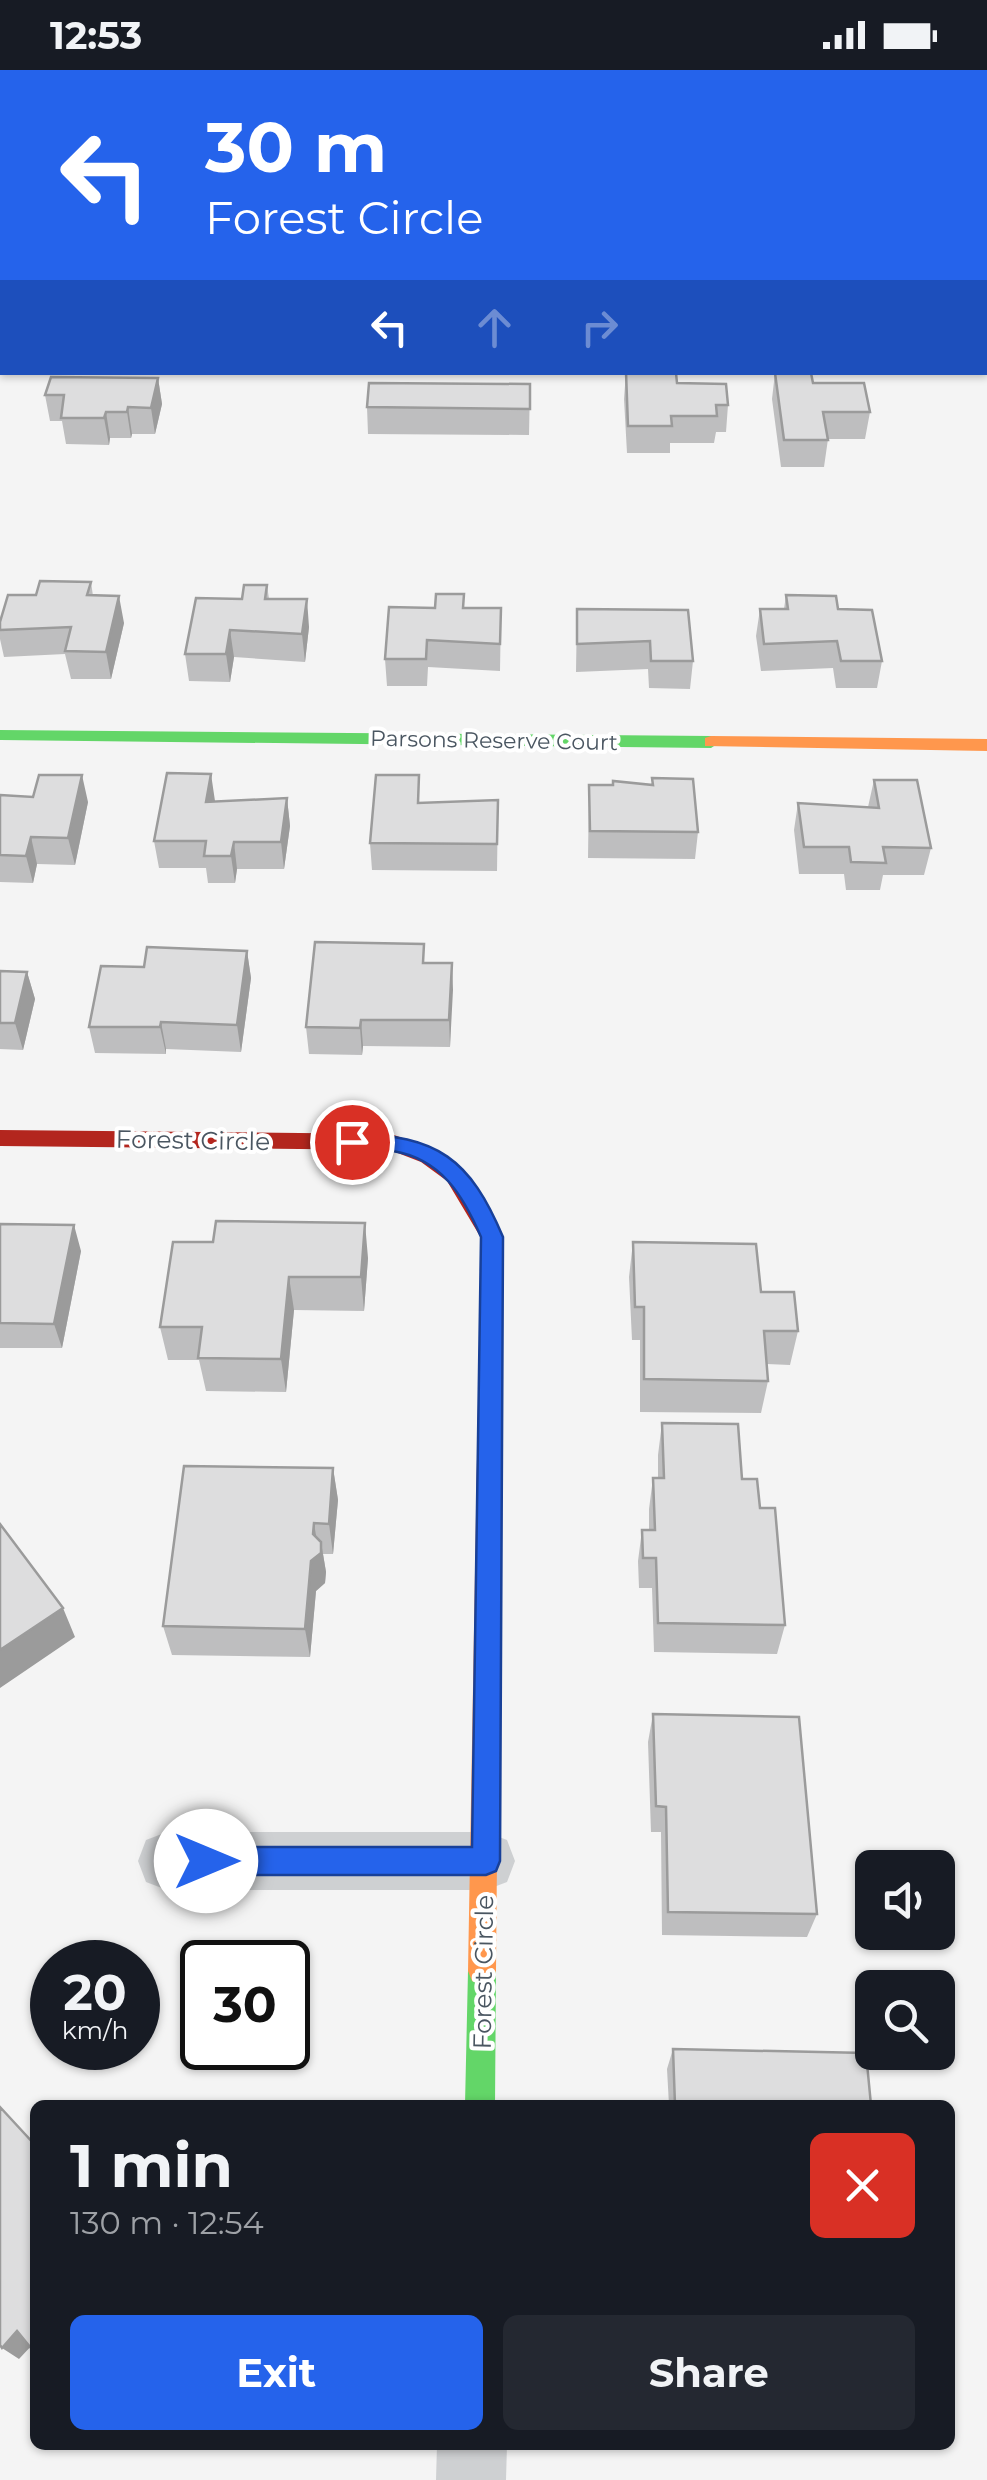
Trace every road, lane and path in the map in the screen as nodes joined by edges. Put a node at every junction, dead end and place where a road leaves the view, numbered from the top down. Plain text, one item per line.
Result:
1 (0, 735) edge
2 (987, 745) edge
3 (0, 1138) edge
4 (167, 1861) dead end
5 (486, 1861) junction
6 (480, 2100) edge
7 (472, 2450) edge
8 (471, 2480) edge

1 - 2 street, Parsons Reserve Court
3 - 5 street, Forest Circle
4 - 5 street
5 - 6 street, Forest Circle
7 - 8 street

